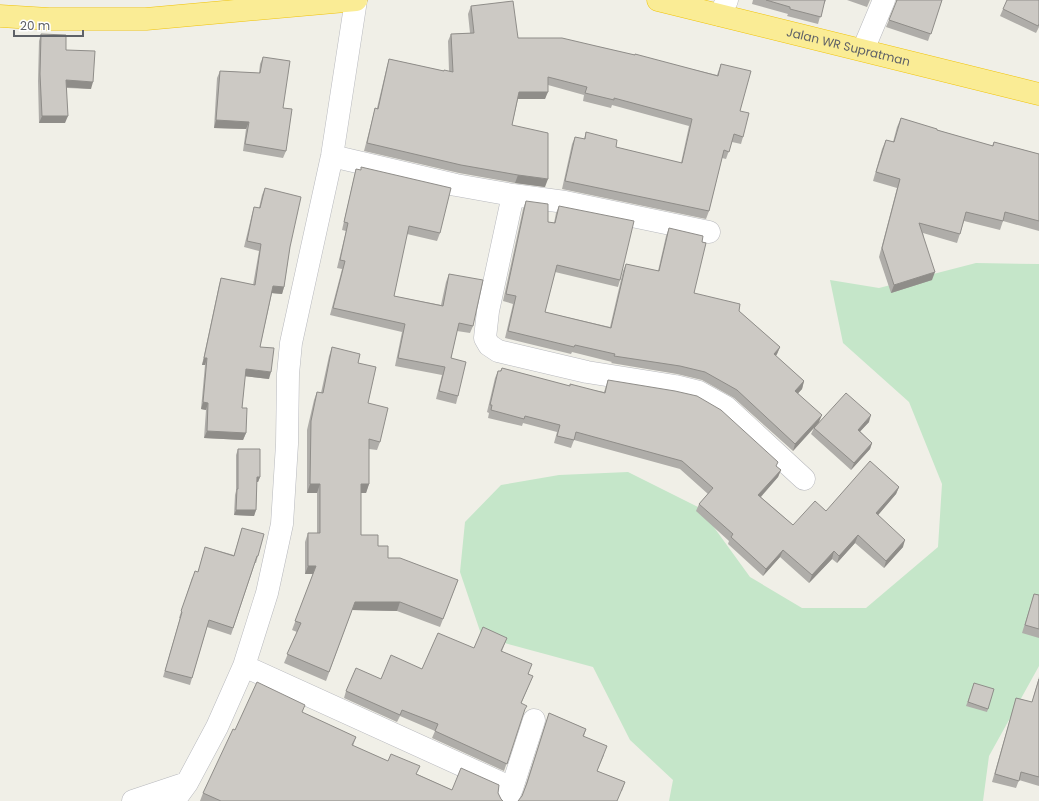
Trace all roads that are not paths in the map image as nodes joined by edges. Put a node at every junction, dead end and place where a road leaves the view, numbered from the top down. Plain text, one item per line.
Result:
1 (356, 0) edge
2 (658, 0) edge
3 (884, 0) edge
4 (723, 7) edge
5 (0, 16) edge
6 (863, 50) junction
7 (1039, 94) edge
8 (332, 156) junction
9 (513, 196) junction
10 (709, 232) dead end
11 (804, 479) dead end
12 (244, 666) junction
13 (534, 720) dead end
14 (187, 783) junction
15 (509, 795) edge
16 (133, 801) edge
17 (174, 801) edge

1 - 5 highway
1 - 8 street
2 - 4 highway, Jalan WR Supratman
3 - 6 street
4 - 6 highway, Jalan WR Supratman
6 - 7 highway, Jalan WR Supratman
8 - 9 street
8 - 12 street
9 - 10 street
9 - 11 street
12 - 14 street
12 - 15 street
13 - 15 street
14 - 16 street
14 - 17 street

